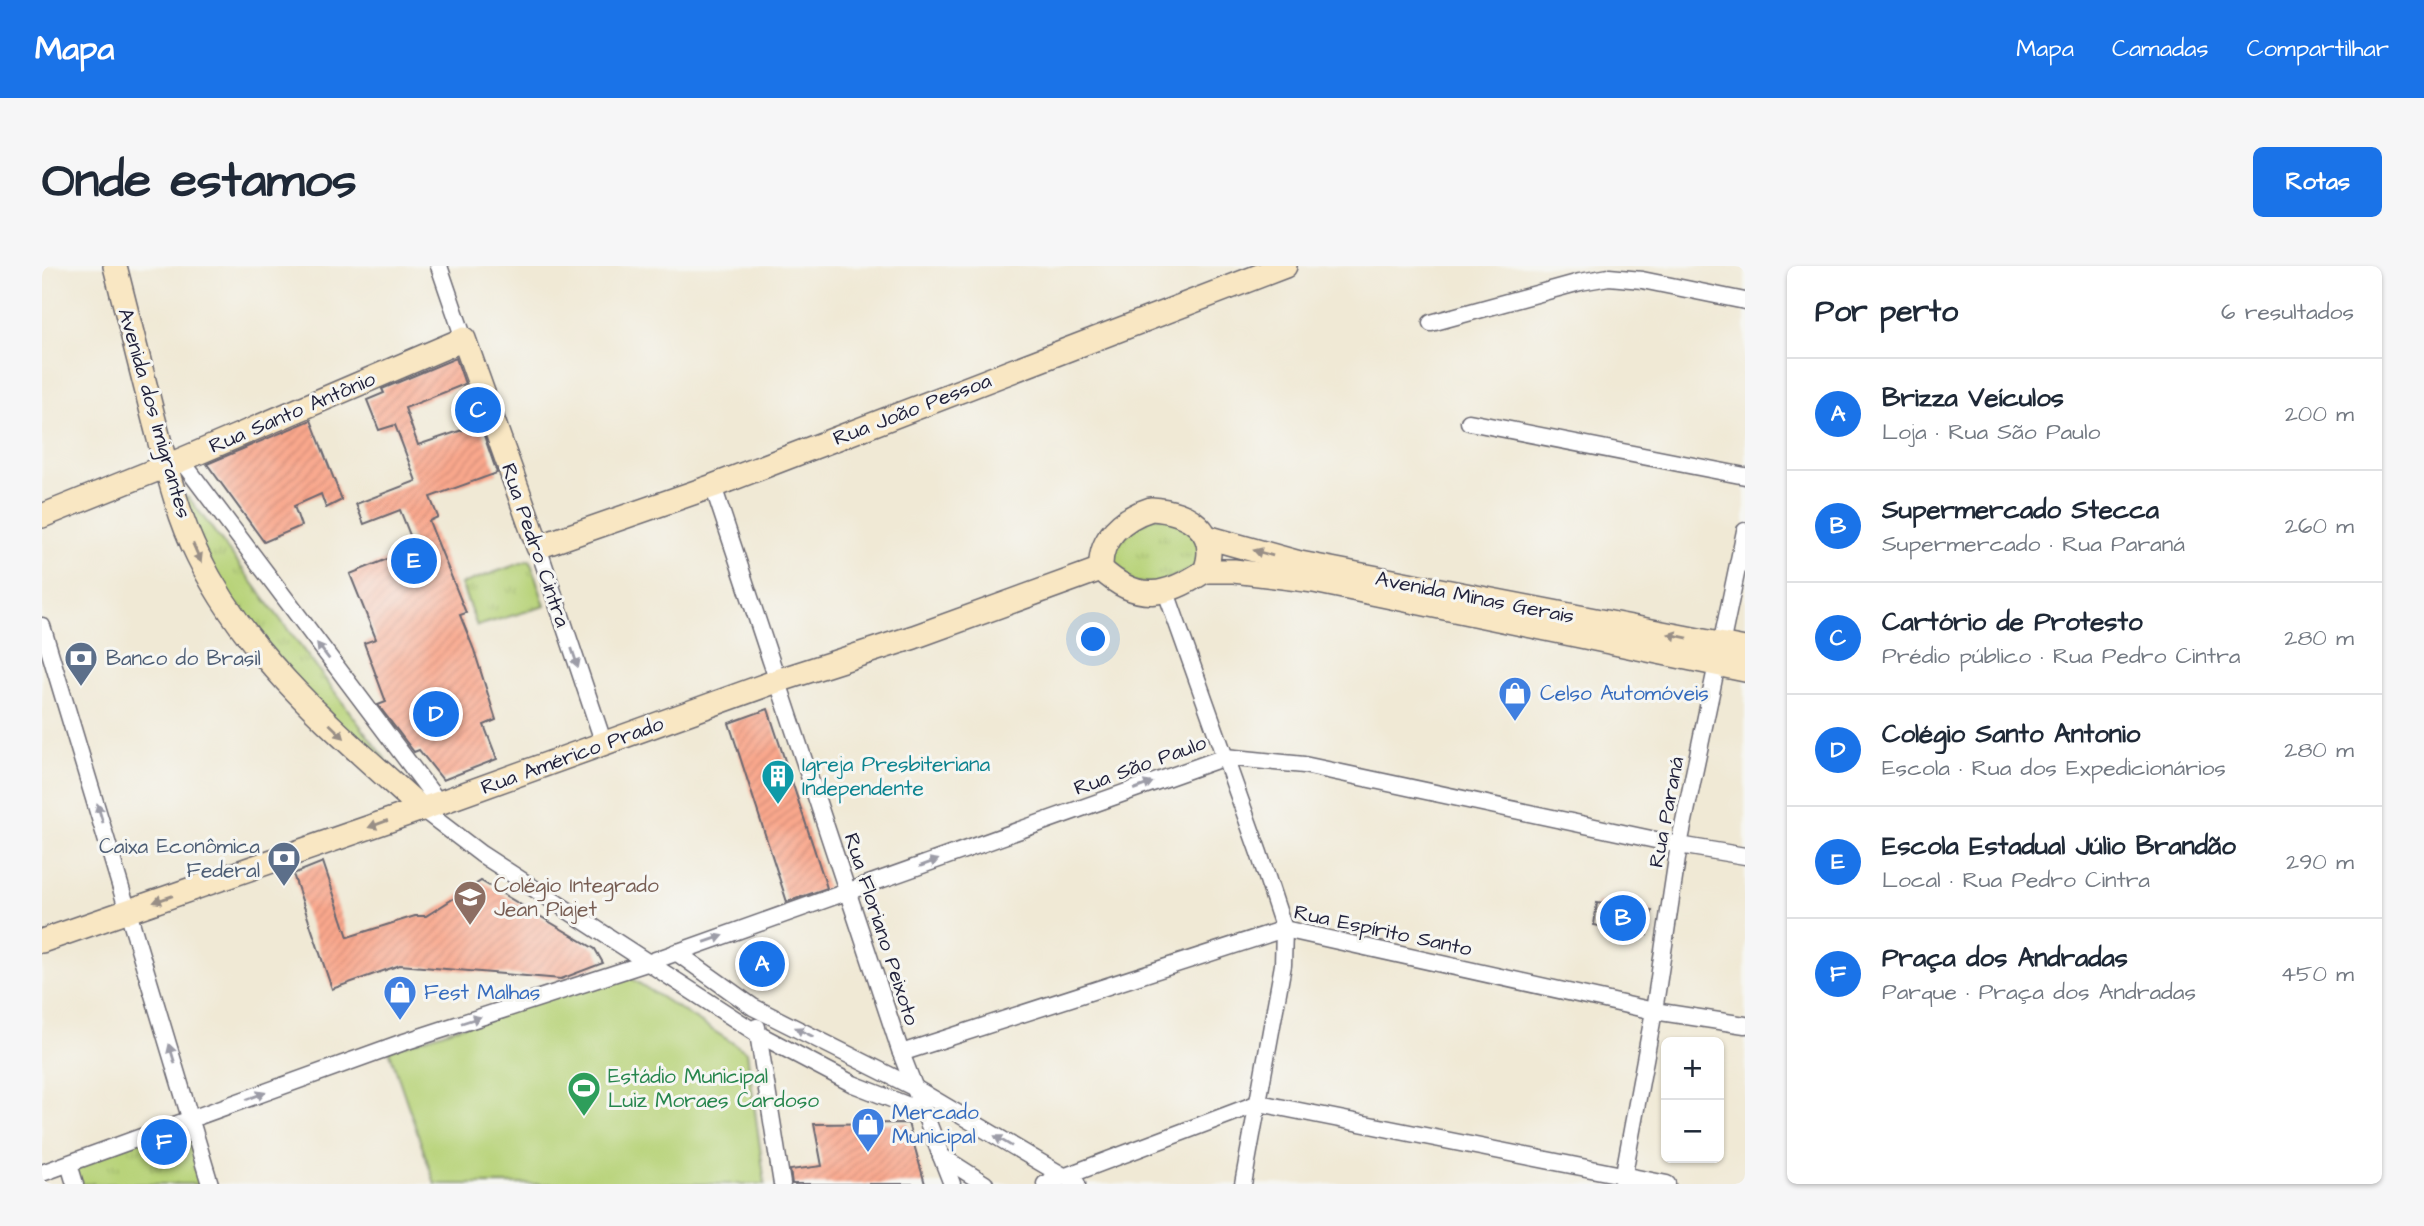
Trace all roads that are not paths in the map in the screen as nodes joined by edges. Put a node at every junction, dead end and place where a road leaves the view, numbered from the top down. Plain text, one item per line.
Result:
1 (115, 266) edge
2 (439, 266) edge
3 (1285, 266) edge
4 (1745, 302) edge
5 (1431, 323) dead end
6 (464, 339) junction
7 (1469, 422) dead end
8 (174, 463) junction
9 (1745, 476) edge
10 (713, 486) junction
11 (42, 516) edge
12 (1745, 531) edge
13 (1207, 537) junction
14 (538, 547) junction
15 (1101, 569) junction
16 (1205, 571) junction
17 (1166, 592) junction
18 (42, 626) edge
19 (1745, 649) edge
20 (1720, 654) junction
21 (1745, 670) edge
22 (777, 681) junction
23 (604, 744) junction
24 (1225, 757) junction
25 (430, 806) junction
26 (1679, 845) junction
27 (1745, 856) edge
28 (848, 892) junction
29 (129, 910) junction
30 (1284, 929) junction
31 (42, 942) edge
32 (676, 952) junction
33 (650, 962) junction
34 (753, 1007) junction
35 (1654, 1011) junction
36 (1745, 1025) edge
37 (758, 1034) junction
38 (901, 1053) junction
39 (913, 1087) junction
40 (1258, 1102) junction
41 (922, 1111) junction
42 (192, 1120) junction
43 (941, 1156) junction
44 (69, 1164) junction
45 (42, 1173) edge
46 (1062, 1176) junction
47 (1622, 1180) edge
48 (75, 1184) edge
49 (210, 1184) edge
50 (782, 1184) edge
51 (952, 1184) edge
52 (985, 1184) edge
53 (1045, 1184) edge
54 (1077, 1184) edge
55 (1243, 1184) edge
56 (1667, 1184) edge

1 - 8 street, Avenida dos Imigrantes
2 - 6 street, Rua Pedro Cintra
3 - 10 street, Rua João Pessoa
4 - 5 street
6 - 8 street, Rua Santo Antônio
6 - 14 street, Rua Pedro Cintra
7 - 9 street
8 - 11 street, Rua Santo Antônio
25 -> 8 street
8 -> 25 street, Avenida dos Imigrantes
10 - 14 street, Rua João Pessoa
10 - 22 street, Rua Floriano Peixoto
12 - 20 street, Rua Paraná
13 - 15 street
13 - 16 street
20 -> 13 street, Avenida Minas Gerais
14 -> 23 street, Rua Pedro Cintra
15 - 17 street
15 - 22 street, Rua Américo Prado
16 - 17 street
16 - 20 street, Avenida Minas Gerais
17 - 24 street
29 -> 18 street
19 - 20 street, Avenida Minas Gerais
20 - 21 street, Avenida Minas Gerais
20 - 26 street, Rua Paraná
22 - 23 street, Rua Américo Prado
22 - 28 street, Rua Floriano Peixoto
23 - 25 street, Rua Américo Prado
24 - 26 street, Rua São Paulo
28 -> 24 street, Rua São Paulo
24 - 30 street
25 -> 29 street, Rua Américo Prado
25 - 33 street
26 - 27 street, Rua São Paulo
26 - 35 street, Rua Paraná
32 -> 28 street, Rua São Paulo
28 - 38 street, Rua Floriano Peixoto
29 - 31 street, Rua Américo Prado
42 -> 29 street
30 - 35 street, Rua Espírito Santo
30 - 38 street, Rua Espírito Santo
30 - 40 street
32 - 33 street, Rua São Paulo
32 - 34 street
33 - 37 street
42 -> 33 street, Rua São Paulo
34 - 37 street
39 -> 34 street
35 - 36 street, Rua Espírito Santo
35 - 47 street, Rua Paraná
37 - 41 street
37 - 50 street
38 - 39 street, Rua Floriano Peixoto
39 - 41 street, Rua Floriano Peixoto
46 -> 39 street
40 - 46 street
40 - 47 street
40 - 55 street
41 - 43 street, Rua Floriano Peixoto
42 - 44 street, Rua São Paulo
42 - 49 street
43 - 51 street, Rua Floriano Peixoto
43 - 52 street
44 - 45 street, Rua São Paulo
44 - 48 street
46 - 53 street
46 - 54 street
47 - 56 street

